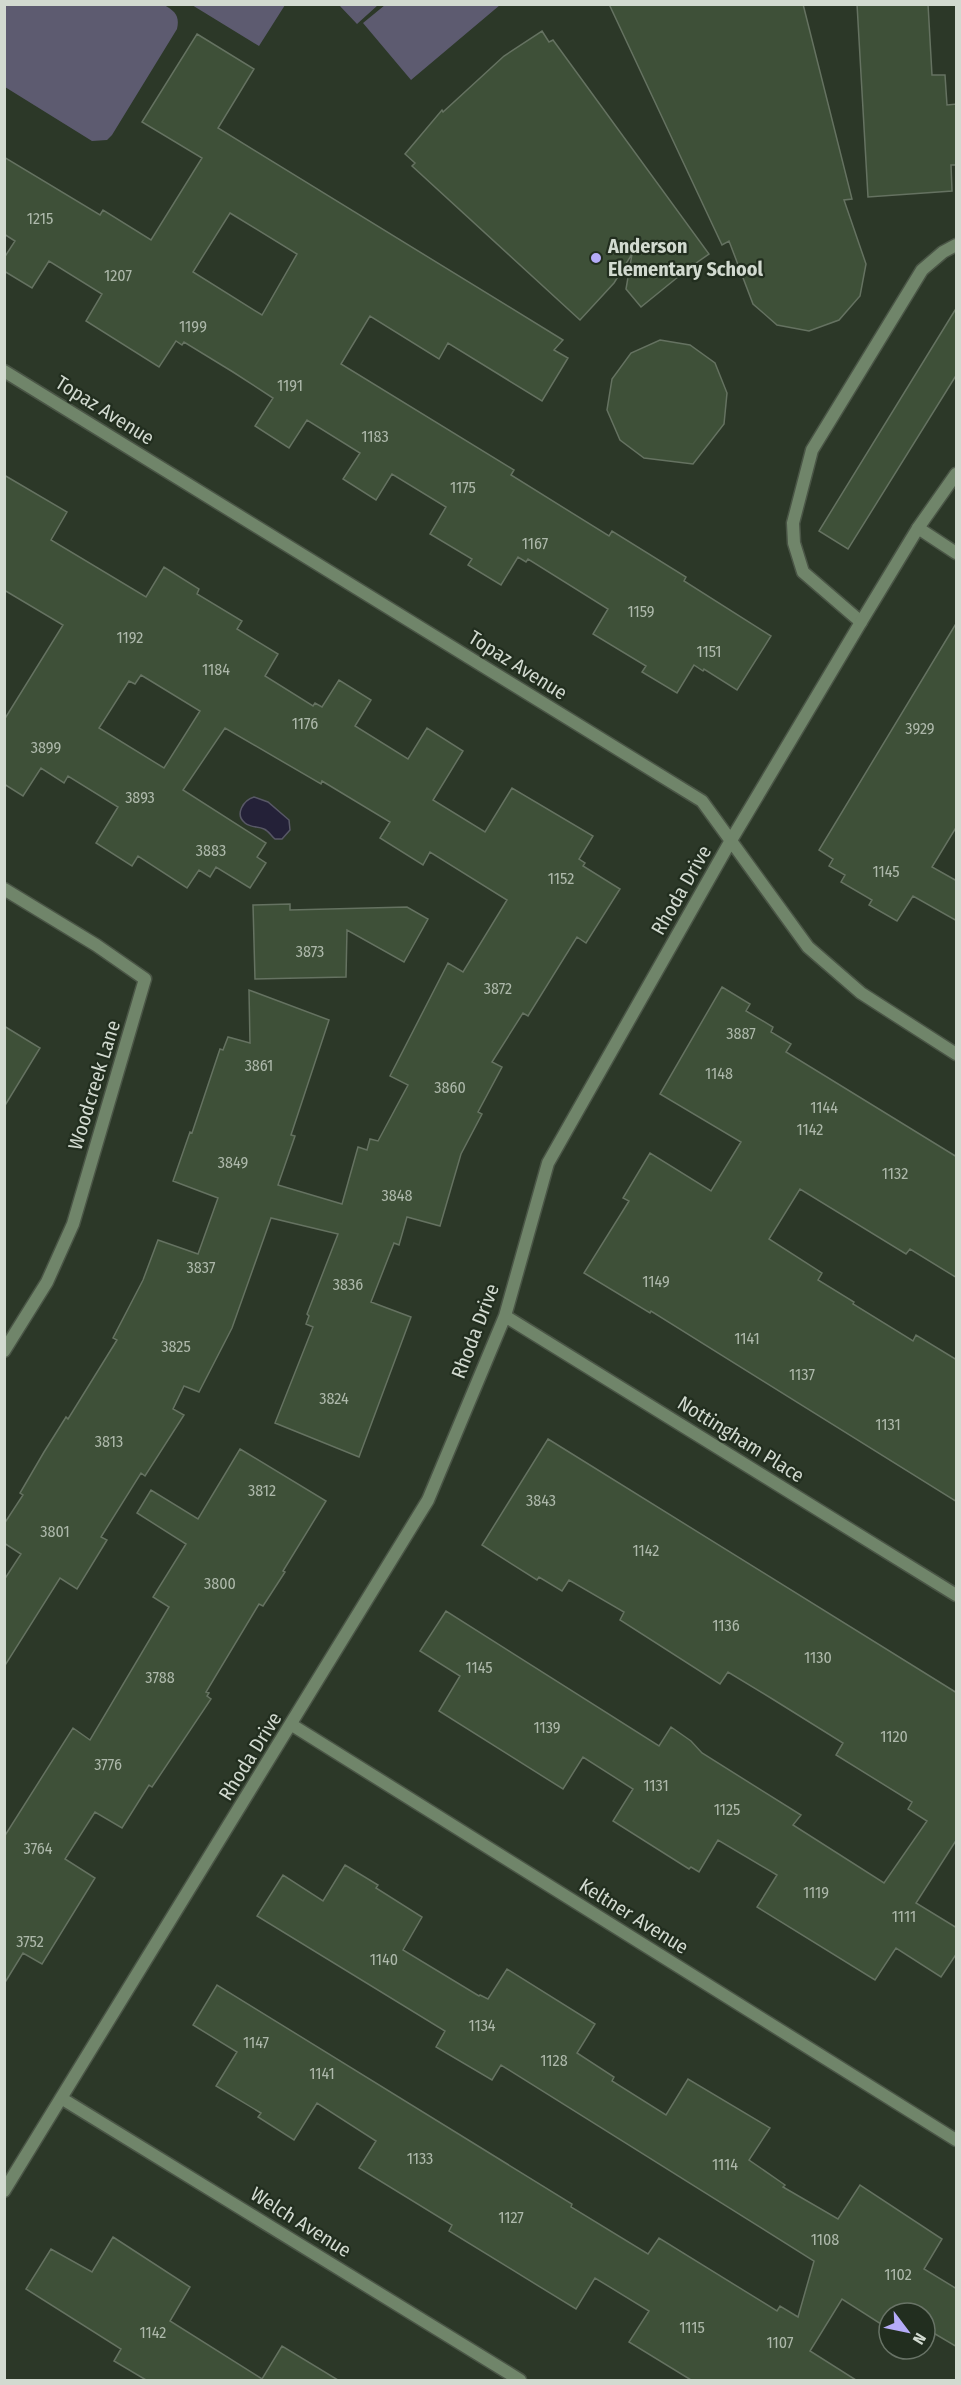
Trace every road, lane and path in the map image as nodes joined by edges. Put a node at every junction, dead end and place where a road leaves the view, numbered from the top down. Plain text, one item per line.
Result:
1 (957, 245) edge
2 (4, 371) edge
3 (957, 474) edge
4 (918, 528) junction
5 (957, 553) edge
6 (861, 622) junction
7 (730, 842) junction
8 (4, 889) edge
9 (957, 1054) edge
10 (505, 1316) junction
11 (4, 1351) edge
12 (957, 1595) edge
13 (292, 1725) junction
14 (61, 2098) junction
15 (957, 2140) edge
16 (4, 2191) edge
17 (520, 2380) edge

1 - 6 street
2 - 7 street, Topaz Avenue
3 - 4 street, Rhoda Drive
4 - 5 street
4 - 6 street, Rhoda Drive
6 - 7 street, Rhoda Drive
7 - 9 street, Topaz Avenue
7 - 10 street, Rhoda Drive
8 - 11 street, Woodcreek Lane
10 - 12 street, Nottingham Place
10 - 13 street, Rhoda Drive
13 - 14 street, Rhoda Drive
13 - 15 street, Keltner Avenue
14 - 16 street, Rhoda Drive
14 - 17 street, Welch Avenue

